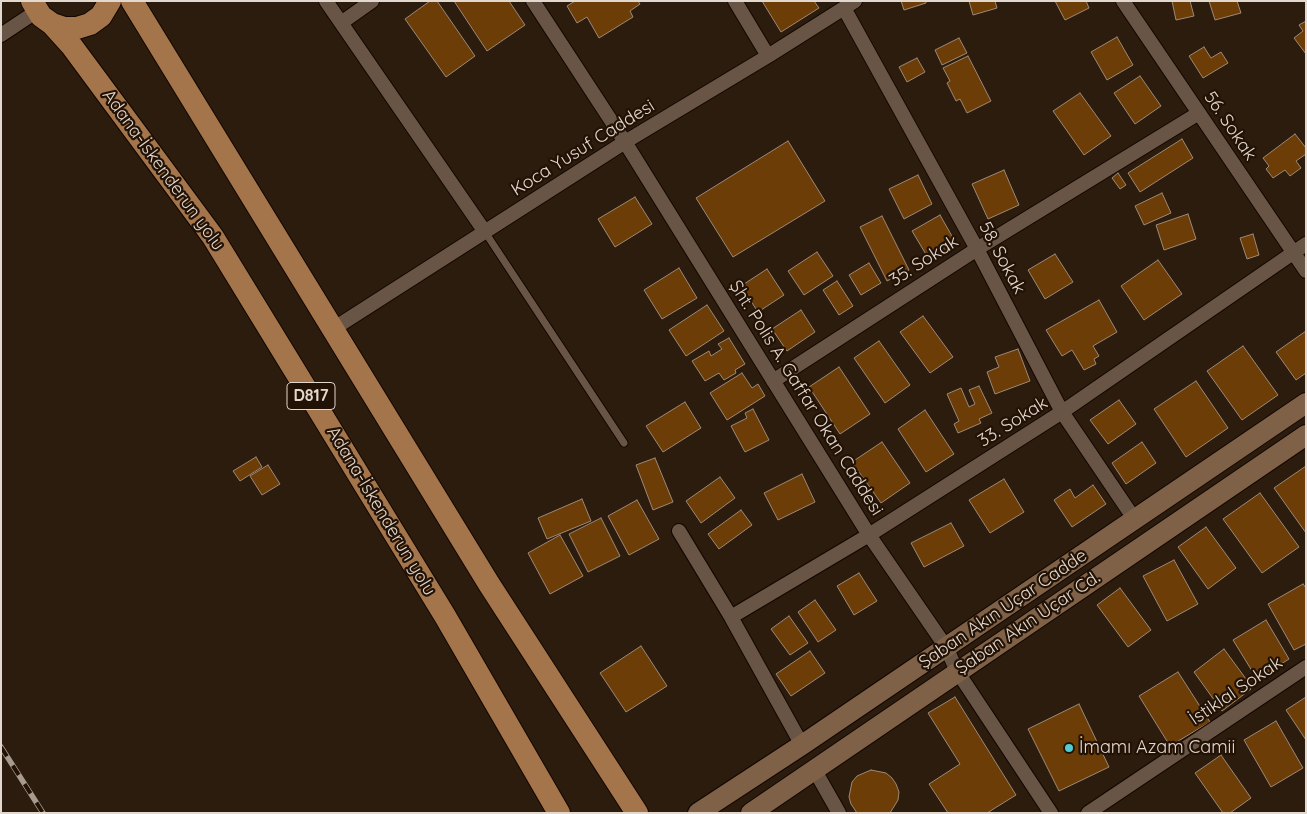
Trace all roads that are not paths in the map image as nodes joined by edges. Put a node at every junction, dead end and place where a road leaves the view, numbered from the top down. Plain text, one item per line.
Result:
1 (110, 1) edge
2 (132, 1) edge
3 (326, 1) edge
4 (372, 1) edge
5 (533, 1) edge
6 (734, 1) edge
7 (1124, 1) edge
8 (850, 5) edge
9 (41, 12) edge
10 (341, 23) junction
11 (1, 35) edge
12 (768, 56) junction
13 (1198, 113) junction
14 (625, 142) junction
15 (485, 232) junction
16 (1306, 244) edge
17 (977, 249) junction
18 (1293, 253) junction
19 (1306, 271) edge
20 (333, 329) junction
21 (773, 382) junction
22 (1306, 403) edge
23 (1062, 412) junction
24 (1306, 435) edge
25 (624, 443) dead end
26 (1135, 520) junction
27 (680, 531) dead end
28 (869, 535) junction
29 (731, 617) junction
30 (946, 647) junction
31 (1306, 667) edge
32 (957, 671) junction
33 (802, 745) junction
34 (814, 769) junction
35 (559, 813) edge
36 (637, 813) edge
37 (698, 813) edge
38 (751, 813) edge
39 (839, 813) edge
40 (1051, 813) edge
41 (1088, 813) edge

1 - 9 highway
2 - 20 highway, D817
3 - 10 street
4 - 10 street
5 - 14 street, Şht. Polis A. Gaffar Okan Caddesi
6 - 12 street
7 - 13 street, 56. Sokak
8 - 12 street, Koca Yusuf Caddesi
8 - 17 street, 58. Sokak
9 - 11 street
9 - 35 highway, Adana-İskenderun yolu / D817
10 - 15 street
12 - 14 street, Koca Yusuf Caddesi
13 - 17 street, 35. Sokak
13 - 18 street, 56. Sokak
14 - 15 street, Koca Yusuf Caddesi
14 - 21 street, Şht. Polis A. Gaffar Okan Caddesi
15 - 20 street, Koca Yusuf Caddesi
15 - 25 lane
16 - 18 street, 33. Sokak
17 - 21 street, 35. Sokak
17 - 23 street, 58. Sokak
18 - 19 street, 56. Sokak
18 - 23 street, 33. Sokak
20 - 36 highway, D817
21 - 28 street, Şht. Polis A. Gaffar Okan Caddesi
22 - 26 main road, Şaban Akın Uçar Cadde
23 - 26 street, 58. Sokak
23 - 28 street, 33. Sokak
24 - 32 main road, Şaban Akın Uçar Cd.
26 - 30 main road, Şaban Akın Uçar Cadde
27 - 29 street
28 - 29 street, 33. Sokak
28 - 30 street, Şht. Polis A. Gaffar Okan Caddesi
29 - 33 street
30 - 32 street, Şht. Polis A. Gaffar Okan Caddesi
30 - 33 main road, Şaban Akın Uçar Cadde
31 - 41 street, İstiklal Sokak
32 - 34 main road, Şaban Akın Uçar Cd.
32 - 40 street, Şht. Polis A. Gaffar Okan Caddesi
33 - 37 main road, Şaban Akın Uçar Cadde
34 - 38 main road, Şaban Akın Uçar Cd.
34 - 39 street

